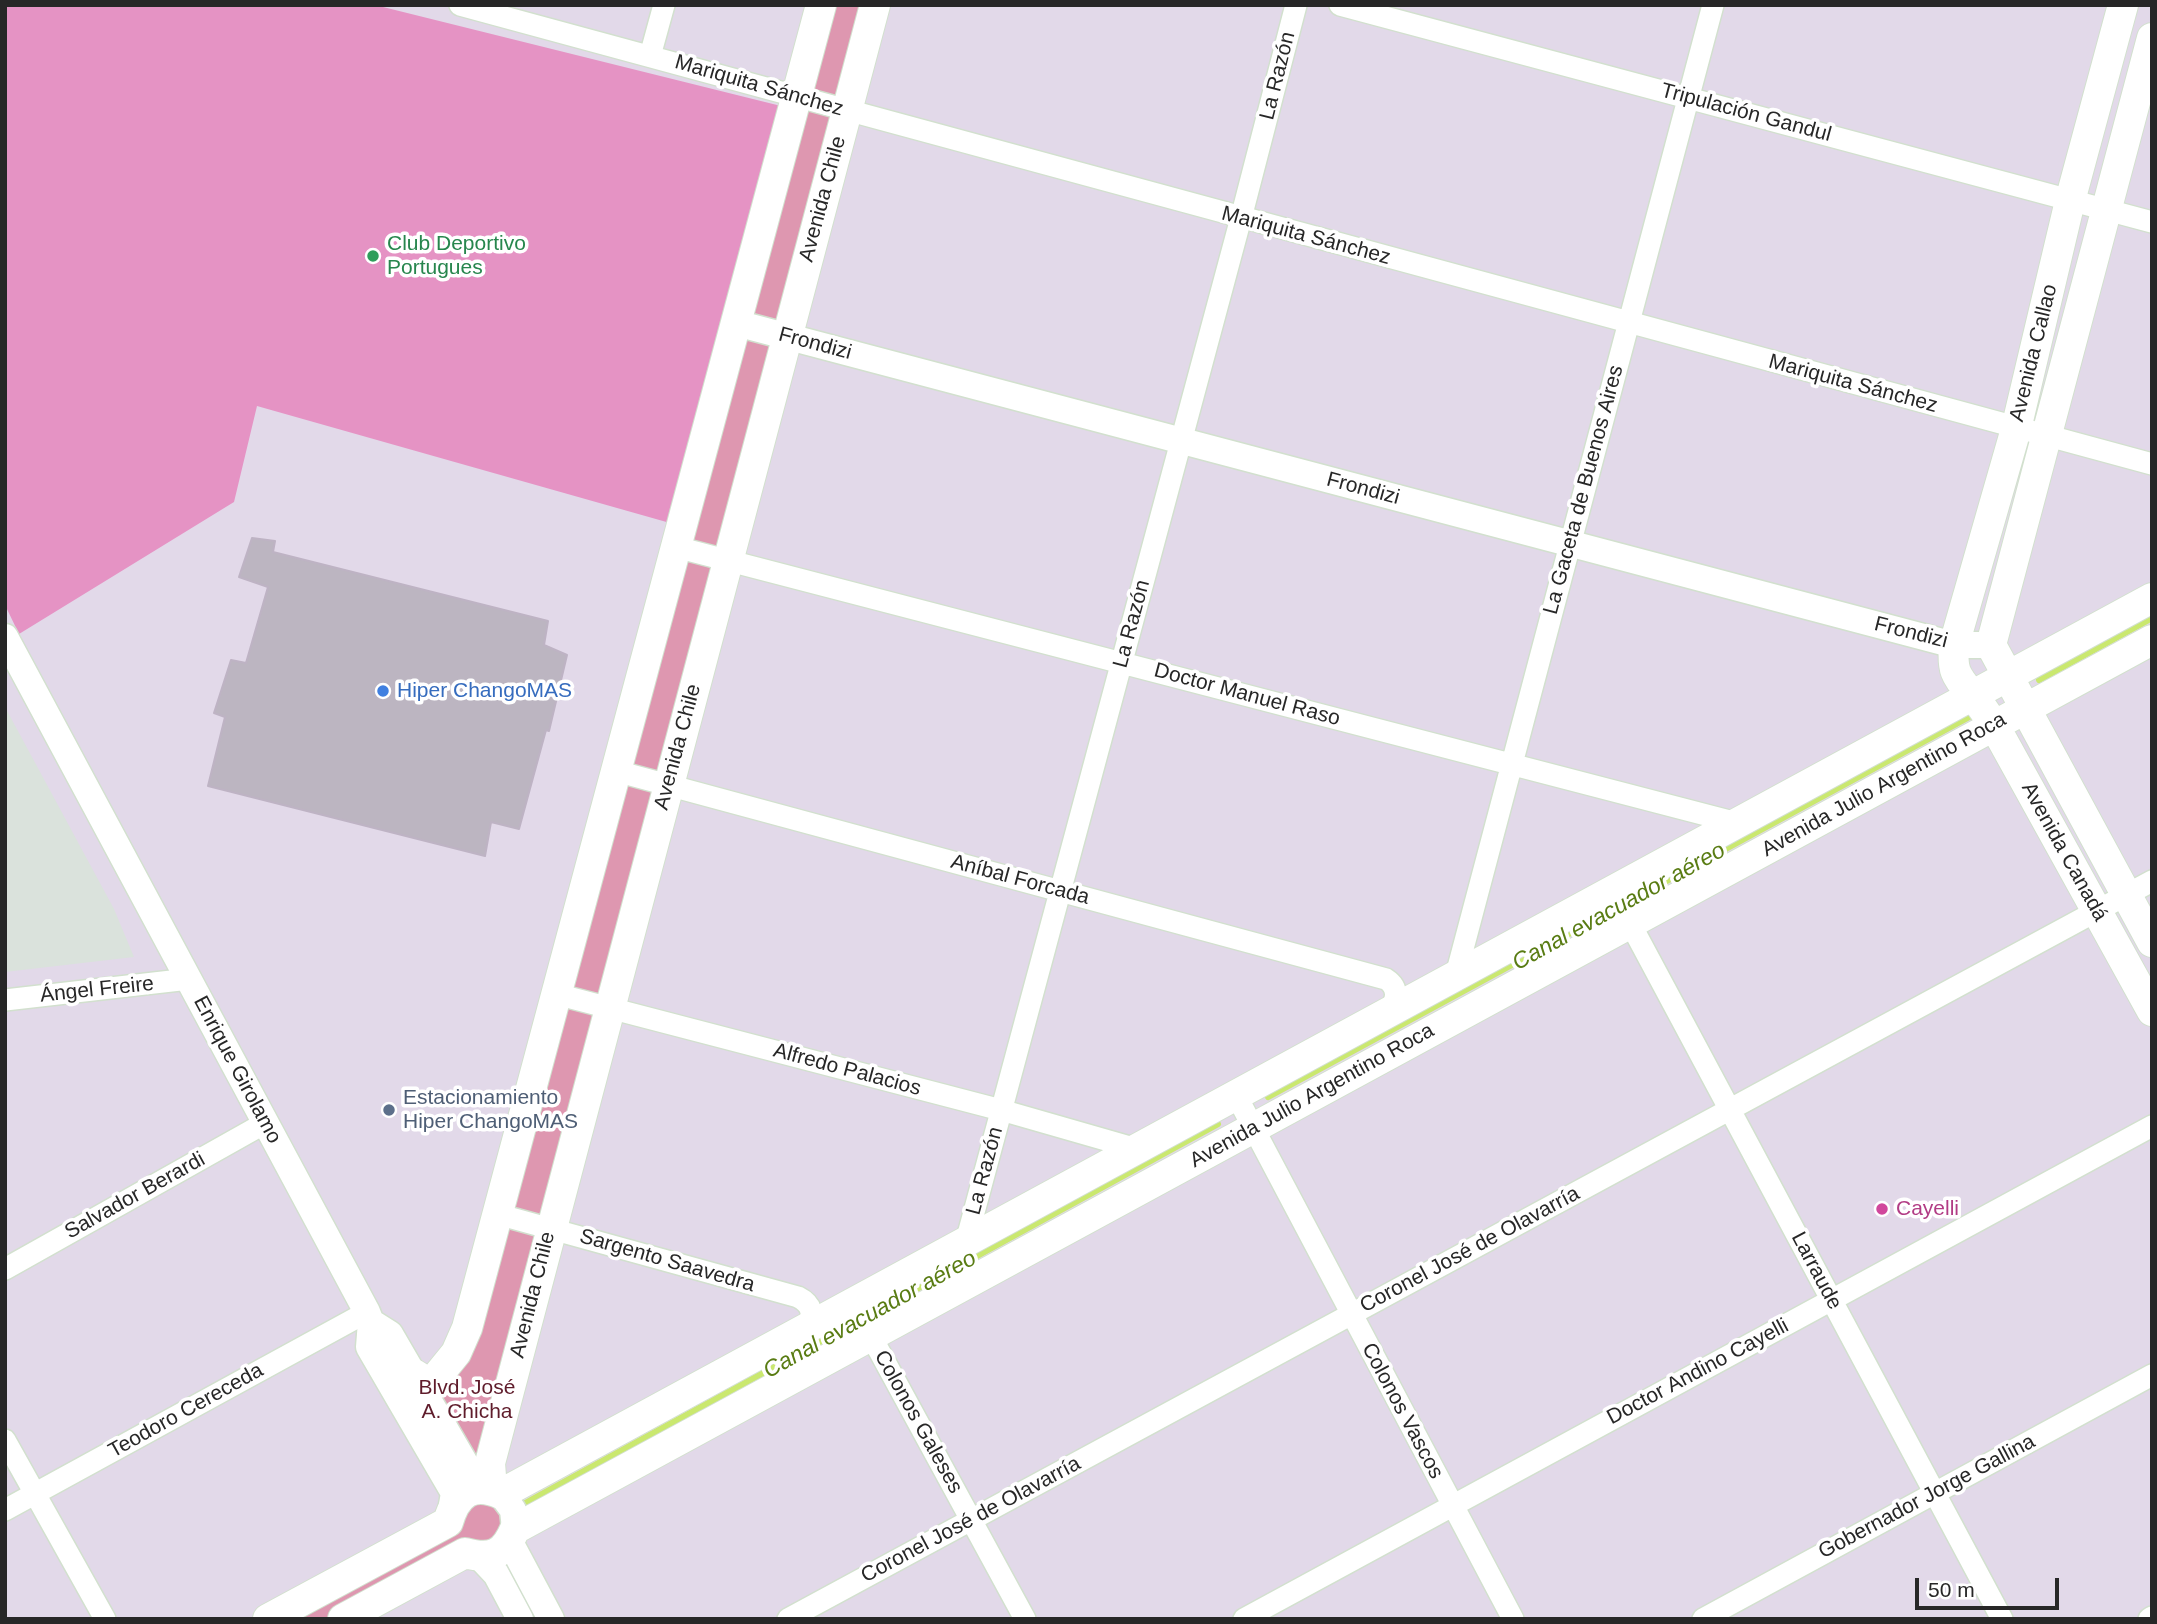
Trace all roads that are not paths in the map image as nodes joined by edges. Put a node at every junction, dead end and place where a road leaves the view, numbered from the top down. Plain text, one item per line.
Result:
1 (460, 5) edge
2 (664, 5) edge
3 (821, 5) edge
4 (875, 5) edge
5 (1296, 5) edge
6 (1340, 5) edge
7 (1713, 5) edge
8 (2123, 5) edge
9 (519, 13) edge
10 (2152, 38) edge
11 (650, 56) junction
12 (1689, 97) junction
13 (797, 98) junction
14 (847, 111) junction
15 (2070, 201) junction
16 (2105, 211) junction
17 (1241, 218) junction
18 (2152, 222) edge
19 (736, 323) junction
20 (1630, 324) junction
21 (786, 336) junction
22 (2016, 429) junction
23 (2046, 437) junction
24 (1181, 441) junction
25 (2152, 464) edge
26 (1570, 543) junction
27 (676, 547) junction
28 (727, 561) junction
29 (2152, 598) edge
30 (5, 636) edge
31 (2152, 640) edge
32 (1954, 645) junction
33 (1991, 645) junction
34 (1122, 663) junction
35 (13, 668) edge
36 (2007, 676) junction
37 (1972, 695) junction
38 (2025, 709) junction
39 (1994, 725) junction
40 (1512, 764) junction
41 (616, 771) junction
42 (667, 785) junction
43 (1737, 823) junction
44 (2152, 881) edge
45 (1061, 891) junction
46 (2126, 895) junction
47 (2096, 910) junction
48 (1630, 923) junction
49 (2152, 942) edge
50 (1456, 975) junction
51 (188, 979) junction
52 (556, 993) junction
53 (5, 1000) edge
54 (609, 1007) junction
55 (2152, 1011) edge
56 (1387, 1013) junction
57 (1236, 1095) junction
58 (1730, 1109) junction
59 (1001, 1110) junction
60 (265, 1122) junction
61 (2152, 1126) edge
62 (1252, 1129) junction
63 (1137, 1149) junction
64 (497, 1214) junction
65 (550, 1228) junction
66 (966, 1242) junction
67 (5, 1269) edge
68 (1831, 1300) junction
69 (1351, 1314) junction
70 (369, 1317) junction
71 (806, 1328) junction
72 (871, 1336) junction
73 (414, 1374) junction
74 (2152, 1375) edge
75 (5, 1440) edge
76 (491, 1491) junction
77 (1935, 1493) junction
78 (34, 1494) junction
79 (1453, 1505) junction
80 (5, 1510) edge
81 (450, 1514) junction
82 (972, 1519) junction
83 (512, 1536) junction
84 (472, 1555) junction
85 (104, 1619) edge
86 (268, 1619) edge
87 (343, 1619) edge
88 (520, 1619) edge
89 (551, 1619) edge
90 (788, 1619) edge
91 (1025, 1619) edge
92 (1244, 1619) edge
93 (1513, 1619) edge
94 (1703, 1619) edge
95 (2002, 1619) edge

1 - 9 street, Mariquita Sánchez
2 - 11 street
3 - 13 main road
4 - 14 main road, Avenida Chile
5 - 17 street, La Razón
6 - 12 street, Tripulación Gandul
7 - 12 street, La Gaceta de Buenos Aires
8 - 15 main road, Avenida Callao
9 - 11 street, Mariquita Sánchez
10 - 16 main road, Avenida Callao
11 - 13 street, Mariquita Sánchez
12 - 15 street, Tripulación Gandul
12 - 20 street, La Gaceta de Buenos Aires
13 - 14 street, Mariquita Sánchez
13 - 19 main road
14 - 17 street, Mariquita Sánchez
14 - 21 main road, Avenida Chile
15 - 16 street, Tripulación Gandul
15 - 22 main road, Avenida Callao
16 - 18 street, Tripulación Gandul
16 - 23 main road, Avenida Callao
17 - 20 street, Mariquita Sánchez
17 - 24 street, La Razón
19 - 21 street, Frondizi
19 - 27 main road
20 - 22 street, Mariquita Sánchez
20 - 26 street, La Gaceta de Buenos Aires
21 - 24 street, Frondizi
21 - 28 main road, Avenida Chile
22 - 23 street, Mariquita Sánchez
22 - 32 main road, Avenida Callao
23 - 25 street, Mariquita Sánchez
23 - 33 main road, Avenida Callao
24 - 26 street, Frondizi
24 - 34 street, La Razón
26 - 32 street, Frondizi
26 - 40 street, La Gaceta de Buenos Aires
27 - 28 street, Doctor Manuel Raso
27 - 41 main road
28 - 34 street, Doctor Manuel Raso
28 - 42 main road, Avenida Chile
29 - 36 main road, Avenida Julio Argentino Roca
30 - 35 street, Enrique Girolamo
31 - 38 main road, Avenida Julio Argentino Roca
32 - 33 street, Frondizi
32 - 37 main road, Avenida Callao
33 - 36 main road
34 - 40 street, Doctor Manuel Raso
34 - 45 street, La Razón
35 - 51 street, Enrique Girolamo
36 - 37 main road, Avenida Julio Argentino Roca
36 - 38 main road, Avenida Canadá
37 - 39 main road, Avenida Canadá
37 - 43 main road, Avenida Julio Argentino Roca
38 - 39 main road, Avenida Julio Argentino Roca
38 - 46 main road, Avenida Canadá
39 - 47 main road, Avenida Canadá
39 - 48 main road, Avenida Julio Argentino Roca
40 - 43 street, Doctor Manuel Raso
40 - 50 street, La Gaceta de Buenos Aires
41 - 42 street, Aníbal Forcada
41 - 52 main road
42 - 45 street, Aníbal Forcada
42 - 54 main road, Avenida Chile
43 - 50 main road, Avenida Julio Argentino Roca
44 - 46 street, Coronel José de Olavarría
45 - 56 street, Aníbal Forcada
45 - 59 street, La Razón
46 - 47 street, Coronel José de Olavarría
46 - 49 main road, Avenida Canadá
47 - 55 main road, Avenida Canadá
47 - 58 street, Coronel José de Olavarría
48 - 58 street, Larraude
48 - 62 main road, Avenida Julio Argentino Roca
50 - 56 main road, Avenida Julio Argentino Roca
51 - 53 street, Ángel Freire
51 - 60 street, Enrique Girolamo
52 - 54 street, Alfredo Palacios
52 - 64 main road
54 - 59 street, Alfredo Palacios
54 - 65 main road, Avenida Chile
56 - 57 main road, Avenida Julio Argentino Roca
57 - 62 street, Colonos Vascos
57 - 63 main road, Avenida Julio Argentino Roca
58 - 68 street, Larraude
58 - 69 street, Coronel José de Olavarría
59 - 63 street, Alfredo Palacios
59 - 66 street, La Razón
60 - 67 street, Salvador Berardi
60 - 70 street, Enrique Girolamo
61 - 68 street, Doctor Andino Cayelli
62 - 69 street, Colonos Vascos
62 - 72 main road, Avenida Julio Argentino Roca
63 - 66 main road, Avenida Julio Argentino Roca
64 - 65 street, Sargento Saavedra
64 - 73 main road
65 - 71 street, Sargento Saavedra
65 - 76 main road, Avenida Chile
66 - 71 main road, Avenida Julio Argentino Roca
68 - 77 street, Larraude
68 - 79 street, Doctor Andino Cayelli
69 - 79 street, Colonos Vascos
69 - 82 street, Coronel José de Olavarría
70 - 73 street
70 - 78 street, Teodoro Cereceda
70 - 81 street, Enrique Girolamo
71 - 76 main road, Avenida Julio Argentino Roca
72 - 82 street, Colonos Galeses
72 - 83 main road, Avenida Julio Argentino Roca
73 - 76 street
74 - 77 street, Gobernador Jorge Gallina
75 - 78 street
76 - 81 main road, Avenida Julio Argentino Roca
76 - 83 street
77 - 94 street, Gobernador Jorge Gallina
77 - 95 street, Larraude
78 - 80 street, Teodoro Cereceda
78 - 85 street
79 - 92 street, Doctor Andino Cayelli
79 - 93 street, Colonos Vascos
81 - 84 street
81 - 86 main road, Avenida Julio Argentino Roca
82 - 90 street, Coronel José de Olavarría
82 - 91 street, Colonos Galeses
83 - 84 main road, Avenida Julio Argentino Roca
83 - 89 street
84 - 87 main road, Avenida Julio Argentino Roca
84 - 88 street

